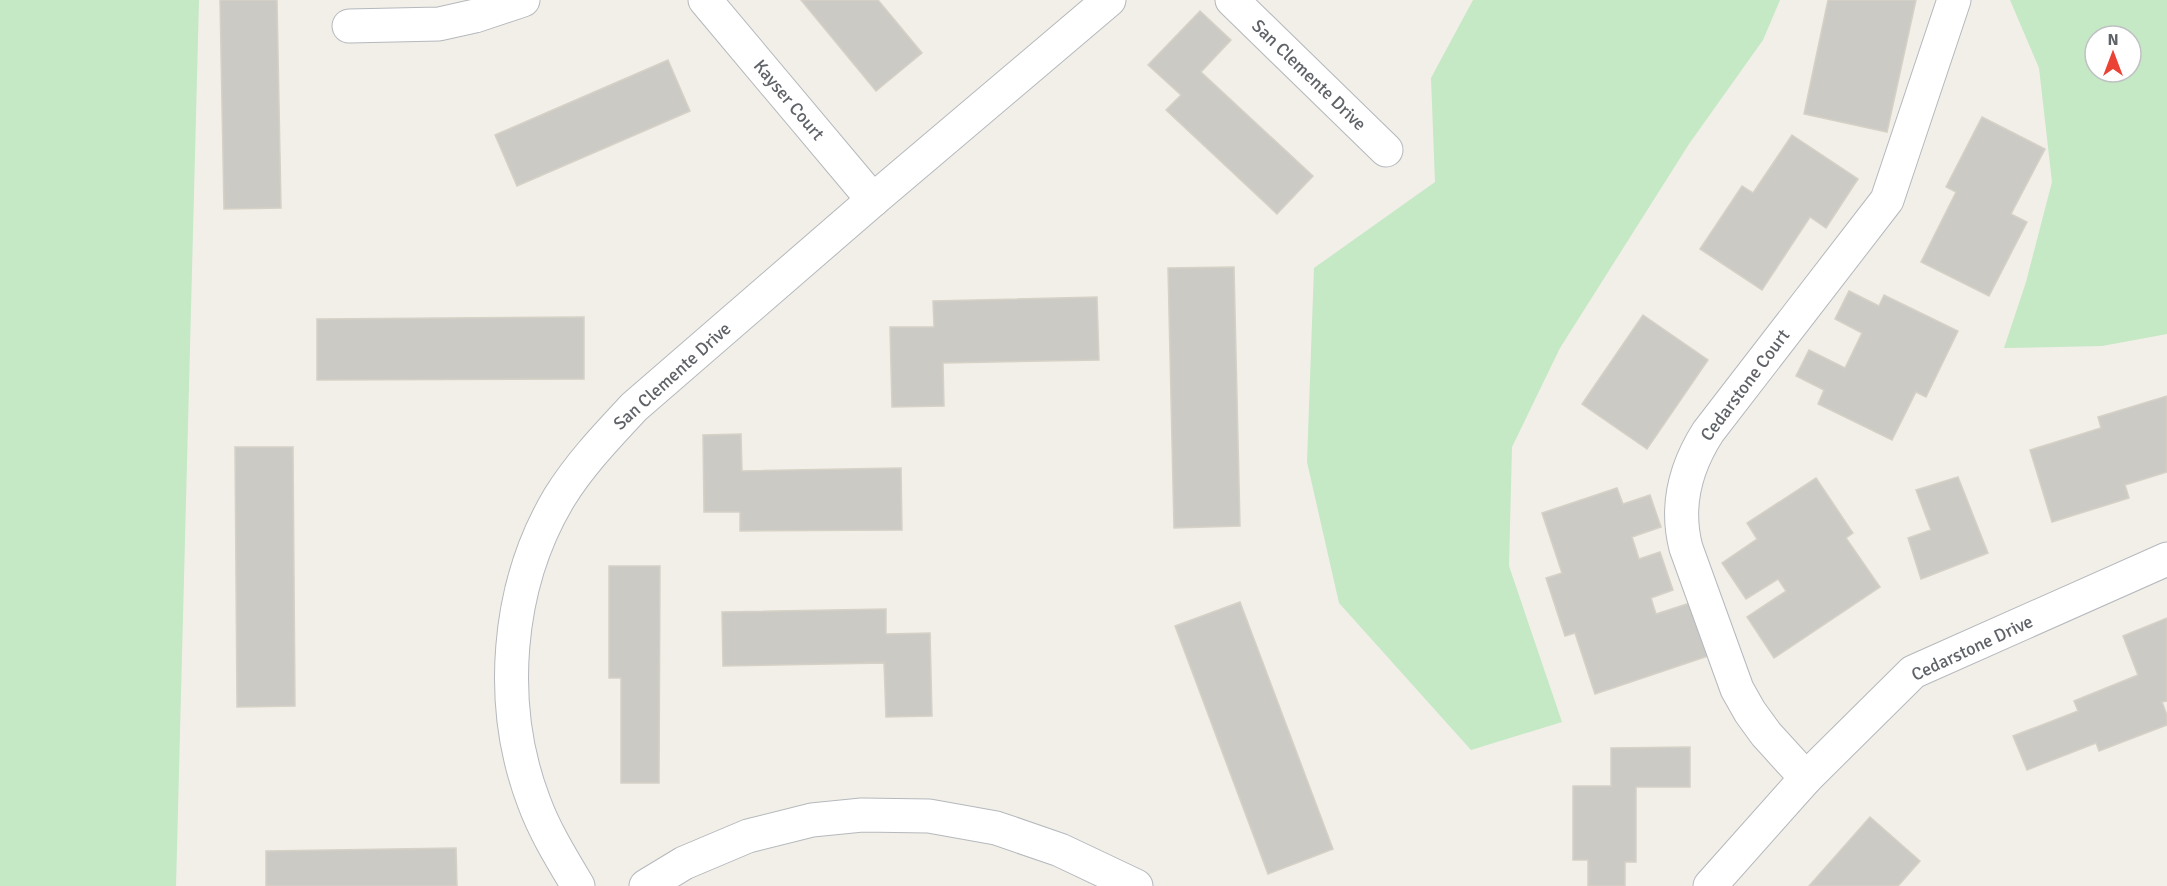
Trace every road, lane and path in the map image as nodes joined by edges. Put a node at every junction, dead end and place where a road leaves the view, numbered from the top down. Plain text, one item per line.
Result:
1 (523, 0) edge
2 (705, 0) edge
3 (1109, 0) edge
4 (1233, 0) edge
5 (1954, 0) edge
6 (349, 26) dead end
7 (1386, 150) dead end
8 (873, 200) junction
9 (2167, 559) edge
10 (1806, 778) junction
11 (578, 886) edge
12 (646, 886) edge
13 (1136, 886) edge
14 (1710, 886) edge

1 - 6 street
2 - 8 street, Kayser Court
3 - 8 street, San Clemente Drive
4 - 7 street, San Clemente Drive
5 - 10 street, Cedarstone Court
8 - 11 street, San Clemente Drive
9 - 10 street, Cedarstone Drive
10 - 14 street, Cedarstone Drive
12 - 13 street

